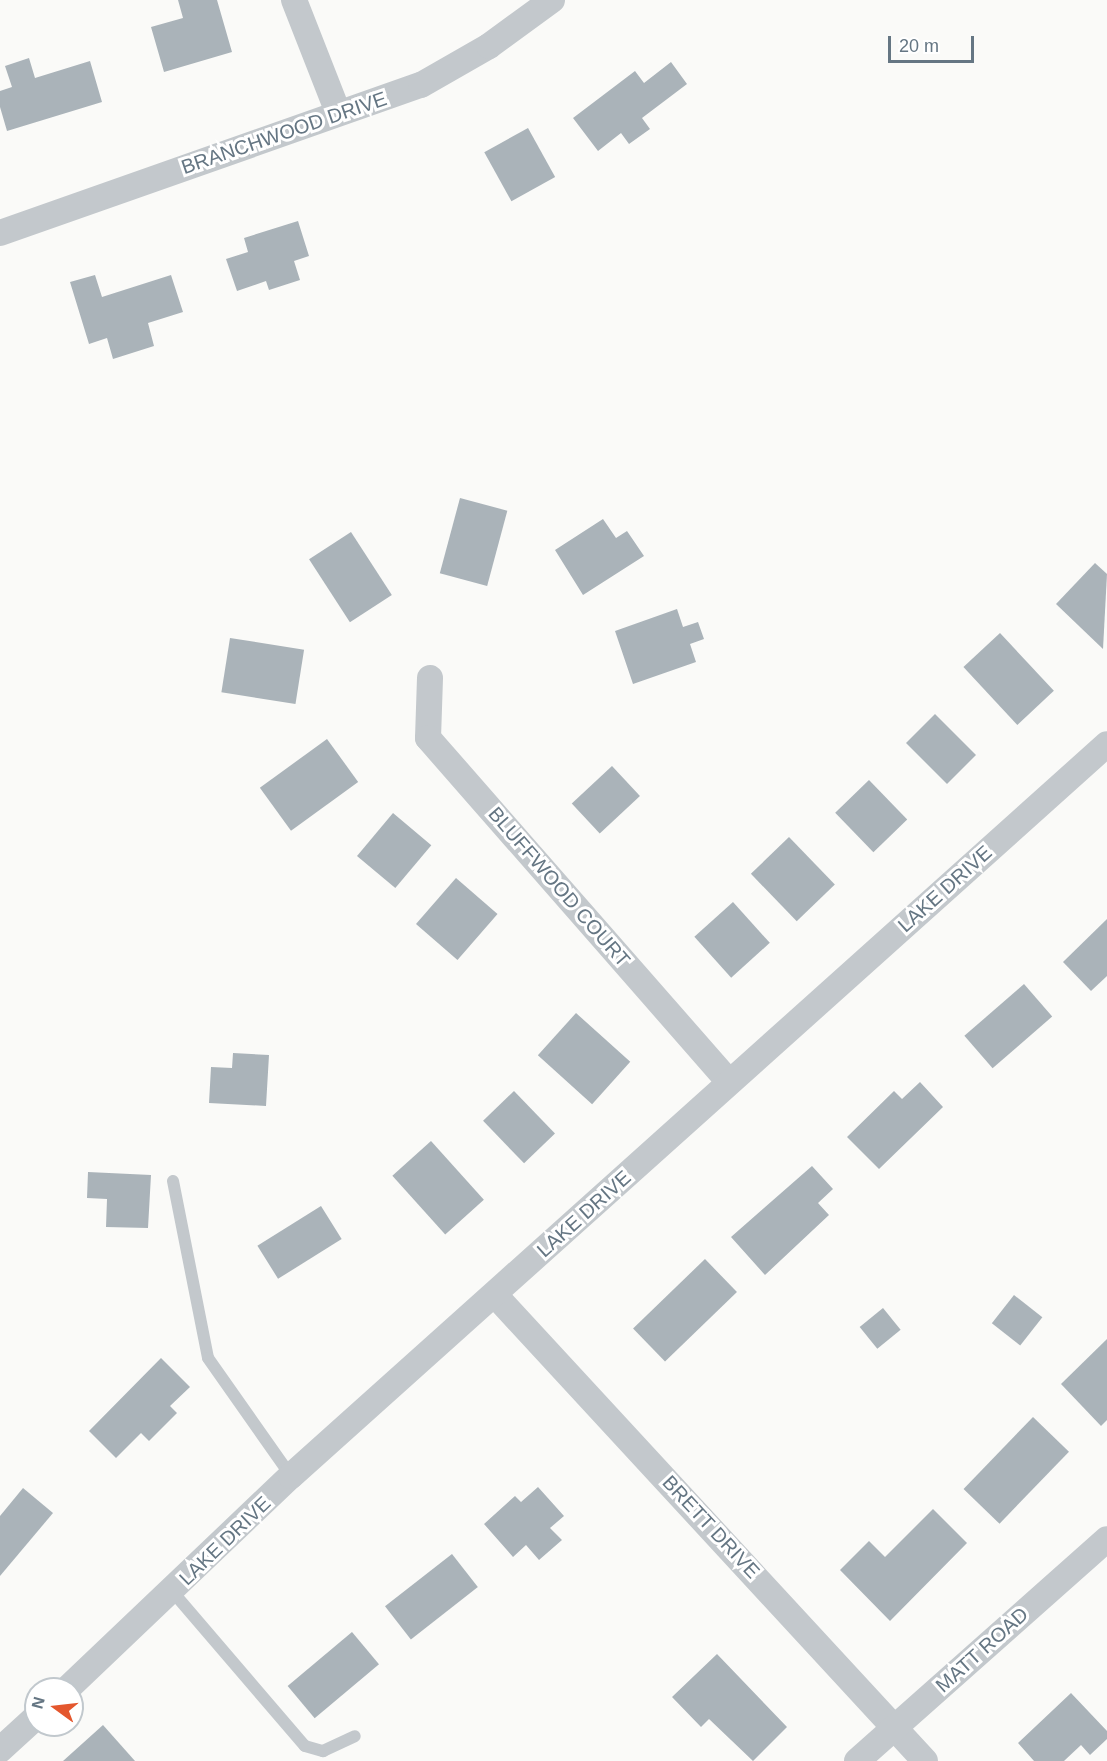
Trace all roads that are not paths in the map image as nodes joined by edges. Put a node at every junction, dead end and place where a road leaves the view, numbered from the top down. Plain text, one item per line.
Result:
1 (294, 0) edge
2 (552, 0) edge
3 (338, 112) junction
4 (0, 233) edge
5 (430, 678) dead end
6 (1107, 744) edge
7 (729, 1082) junction
8 (173, 1181) dead end
9 (495, 1295) junction
10 (291, 1476) junction
11 (1107, 1539) edge
12 (172, 1592) junction
13 (80, 1677) edge
14 (896, 1727) junction
15 (24, 1728) edge
16 (355, 1736) dead end
17 (0, 1750) edge
18 (857, 1761) edge
19 (925, 1761) edge

1 - 3 street
2 - 3 street, BRANCHWOOD DRIVE
3 - 4 street, BRANCHWOOD DRIVE
5 - 7 street, BLUFFWOOD COURT
6 - 7 street, LAKE DRIVE
7 - 9 street, LAKE DRIVE
8 - 10 lane
9 - 10 street, LAKE DRIVE
9 - 14 street, BRETT DRIVE
10 - 12 street, LAKE DRIVE
11 - 14 street, MATT ROAD
12 - 13 street, LAKE DRIVE
12 - 16 lane
14 - 18 street, MATT ROAD
14 - 19 street, BRETT DRIVE
15 - 17 street

